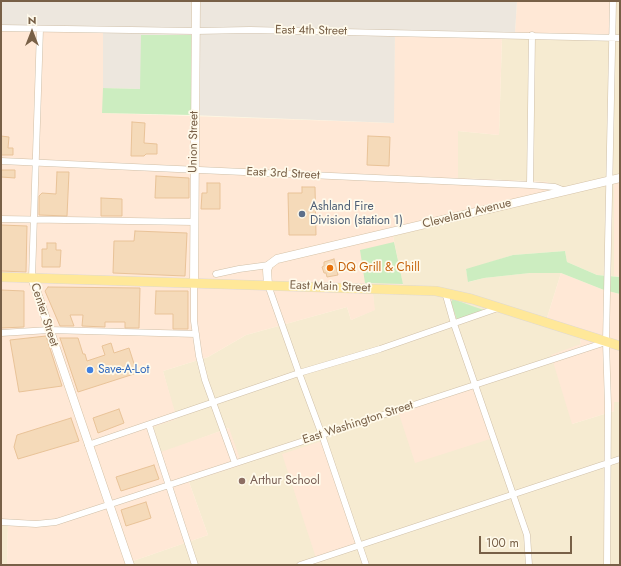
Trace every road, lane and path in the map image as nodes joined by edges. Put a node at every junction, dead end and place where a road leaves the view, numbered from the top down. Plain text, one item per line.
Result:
1 (196, 1) edge
2 (612, 1) edge
3 (1, 28) edge
4 (40, 29) junction
5 (195, 31) junction
6 (532, 35) junction
7 (613, 38) junction
8 (620, 38) edge
9 (1, 161) edge
10 (35, 163) junction
11 (194, 170) junction
12 (620, 178) edge
13 (609, 181) junction
14 (530, 186) junction
15 (565, 191) junction
16 (1, 218) edge
17 (33, 220) junction
18 (194, 222) junction
19 (269, 264) junction
20 (216, 274) dead end
21 (1, 277) edge
22 (32, 278) junction
23 (194, 283) junction
24 (268, 285) junction
25 (445, 292) junction
26 (498, 308) junction
27 (454, 324) junction
28 (49, 330) junction
29 (1, 333) edge
30 (196, 334) junction
31 (606, 342) junction
32 (620, 346) edge
33 (299, 373) junction
34 (475, 385) junction
35 (213, 403) junction
36 (149, 425) junction
37 (322, 435) junction
38 (88, 445) junction
39 (620, 459) edge
40 (235, 463) junction
41 (608, 463) junction
42 (170, 484) junction
43 (513, 494) junction
44 (109, 504) junction
45 (1, 522) edge
46 (359, 545) junction
47 (130, 565) edge
48 (195, 565) edge
49 (300, 565) edge
50 (366, 565) edge
51 (529, 565) edge
52 (607, 565) edge

1 - 5 main road, Union Street
2 - 7 street
3 - 4 street, East 4th Street
4 - 5 street, East 4th Street
4 - 10 street, Center Street
5 - 6 street, East 4th Street
5 - 11 main road, Union Street
6 - 7 street, East 4th Street
6 - 14 street
7 - 8 street, East 4th Street
7 - 13 street
9 - 10 street, East 3rd Street
10 - 11 street, East 3rd Street
10 - 17 street, Center Street
11 - 14 street, East 3rd Street
11 - 18 main road, Union Street
12 - 13 main road, Cleveland Avenue
13 - 15 main road, Cleveland Avenue
13 - 31 street
14 - 15 street, East 3rd Street
15 - 19 main road, Cleveland Avenue
16 - 17 street
17 - 18 street
17 - 22 street, Center Street
18 - 23 main road, Union Street
19 - 20 street, Cleveland Avenue
19 - 24 main road
21 - 22 main road, East Main Street
22 - 23 main road, East Main Street
22 - 28 main road, Center Street
23 - 24 main road, East Main Street
23 - 30 street
24 - 25 main road, East Main Street
24 - 33 street
25 - 26 main road, East Main Street
25 - 27 street
26 - 27 street
26 - 31 main road, East Main Street
27 - 33 street
27 - 34 street
28 - 29 street
28 - 30 street
28 - 38 main road, Center Street
30 - 35 street
31 - 32 main road, East Main Street
31 - 34 street, East Washington Street
31 - 41 street
33 - 35 street
33 - 37 street
34 - 37 street, East Washington Street
34 - 43 street
35 - 36 street
35 - 40 street
36 - 38 street
36 - 42 street
37 - 40 street, East Washington Street
37 - 46 street
38 - 44 main road, Center Street
39 - 41 street
40 - 42 street, East Washington Street
41 - 43 street
41 - 52 street
42 - 44 street, East Washington Street
42 - 48 street
43 - 46 street
43 - 51 street
44 - 45 street, East Washington Street
44 - 47 main road, Center Street
46 - 49 street
46 - 50 street

